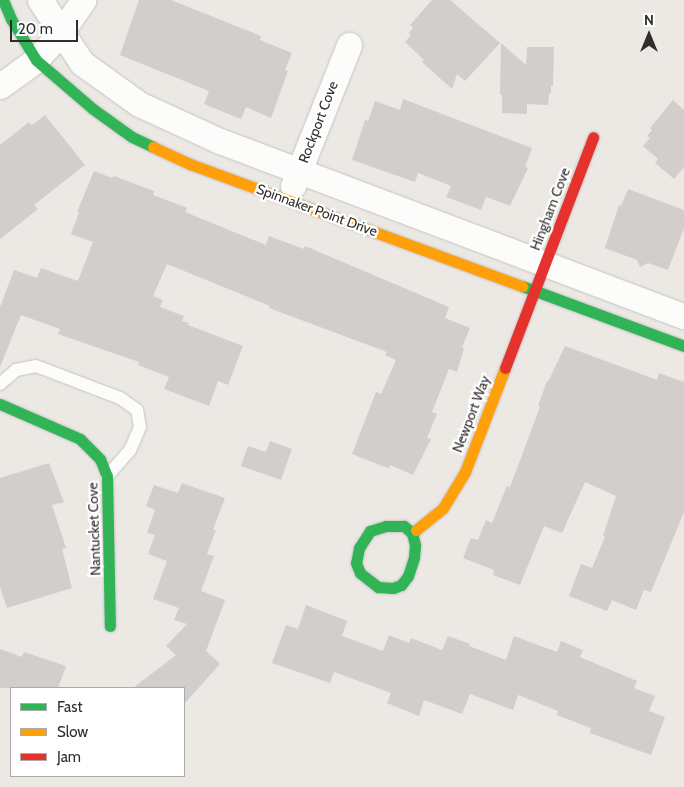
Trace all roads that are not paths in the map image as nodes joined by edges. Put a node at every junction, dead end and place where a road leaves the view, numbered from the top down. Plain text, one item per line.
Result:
1 (3, 0) edge
2 (40, 0) edge
3 (83, 0) edge
4 (61, 32) junction
5 (349, 45) dead end
6 (36, 60) junction
7 (0, 86) edge
8 (593, 137) dead end
9 (299, 171) junction
10 (288, 200) junction
11 (545, 264) junction
12 (534, 290) junction
13 (684, 316) edge
14 (684, 346) edge
15 (0, 384) edge
16 (0, 404) edge
17 (107, 476) junction
18 (412, 533) junction
19 (110, 626) dead end

1 - 6 street, Spinnaker Point Drive
2 - 4 street
3 - 4 street
4 - 6 street
4 - 9 street
5 - 9 street, Rockport Cove
6 - 7 street
6 - 10 street, Spinnaker Point Drive
8 - 11 street, Hingham Cove
9 - 10 street, Rockport Cove
9 - 11 street
10 - 12 street, Spinnaker Point Drive
11 - 12 street, Hingham Cove
11 - 13 street
12 - 14 street, Spinnaker Point Drive
12 - 18 street, Newport Way
15 - 17 lane
16 - 17 street, Nantucket Cove
17 - 19 street, Nantucket Cove
18 - 18 street

